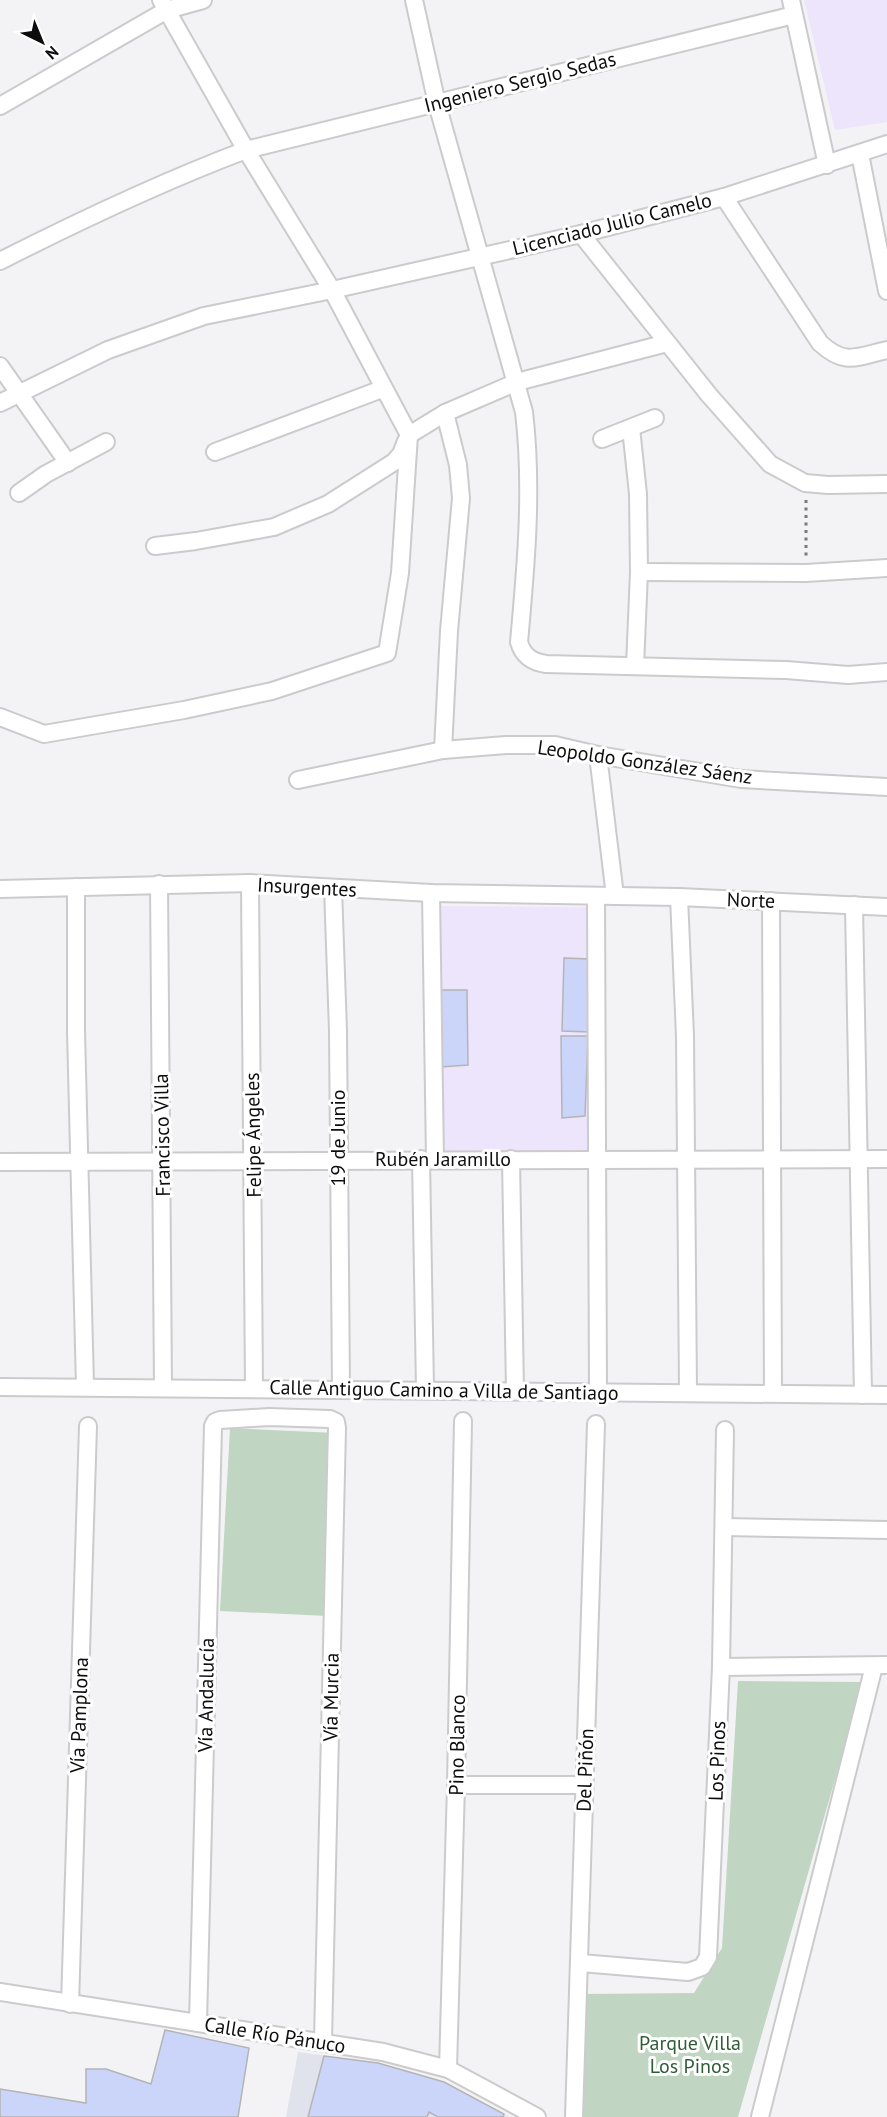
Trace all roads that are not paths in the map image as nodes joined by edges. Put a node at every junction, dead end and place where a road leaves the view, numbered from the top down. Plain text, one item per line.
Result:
1 (203, 0) edge
2 (414, 0) edge
3 (164, 5) edge
4 (792, 7) edge
5 (437, 104) junction
6 (0, 106) edge
7 (887, 144) edge
8 (246, 150) junction
9 (860, 154) junction
10 (827, 165) junction
11 (724, 196) junction
12 (581, 234) junction
13 (481, 255) junction
14 (0, 261) edge
15 (332, 290) junction
16 (887, 291) edge
17 (667, 343) junction
18 (887, 350) edge
19 (0, 366) edge
20 (517, 382) junction
21 (382, 389) junction
22 (21, 392) junction
23 (0, 403) edge
24 (445, 413) junction
25 (655, 418) dead end
26 (631, 429) junction
27 (409, 435) junction
28 (602, 440) dead end
29 (106, 442) dead end
30 (215, 452) dead end
31 (68, 463) junction
32 (887, 484) edge
33 (19, 493) dead end
34 (155, 546) dead end
35 (887, 568) edge
36 (639, 572) junction
37 (635, 666) junction
38 (887, 672) edge
39 (0, 717) edge
40 (443, 750) junction
41 (598, 755) junction
42 (298, 780) dead end
43 (887, 787) edge
44 (250, 883) junction
45 (159, 884) junction
46 (76, 887) junction
47 (333, 888) junction
48 (0, 889) edge
49 (431, 893) junction
50 (596, 896) junction
51 (615, 896) junction
52 (679, 897) junction
53 (771, 901) junction
54 (854, 905) junction
55 (887, 907) edge
56 (511, 1159) junction
57 (598, 1159) junction
58 (887, 1159) edge
59 (254, 1160) junction
60 (337, 1160) junction
61 (428, 1160) junction
62 (858, 1160) junction
63 (686, 1161) junction
64 (772, 1161) junction
65 (0, 1162) edge
66 (163, 1162) junction
67 (79, 1163) junction
68 (85, 1386) junction
69 (0, 1387) edge
70 (164, 1387) junction
71 (254, 1388) junction
72 (341, 1389) junction
73 (425, 1389) junction
74 (515, 1391) junction
75 (598, 1392) junction
76 (688, 1392) junction
77 (773, 1393) junction
78 (863, 1395) junction
79 (887, 1395) edge
80 (269, 1418) joint
81 (463, 1421) dead end
82 (596, 1424) dead end
83 (88, 1426) dead end
84 (725, 1430) dead end
85 (724, 1527) junction
86 (887, 1530) edge
87 (880, 1665) edge
88 (721, 1667) junction
89 (456, 1785) junction
90 (584, 1785) junction
91 (581, 1963) junction
92 (0, 1992) edge
93 (70, 2004) junction
94 (198, 2023) junction
95 (323, 2041) junction
96 (448, 2069) junction
97 (517, 2111) edge
98 (537, 2117) edge
99 (574, 2117) edge
100 (760, 2117) edge

1 - 3 street
2 - 5 street
3 - 6 street
3 - 8 street
4 - 5 street, Ingeniero Sergio Sedas
4 - 10 street
5 - 8 street, Ingeniero Sergio Sedas
5 - 13 street
7 - 9 street, Licenciado Julio Camelo
8 - 14 street, Ingeniero Sergio Sedas
8 - 15 street
9 - 10 street, Licenciado Julio Camelo
9 - 16 street
10 - 11 street, Licenciado Julio Camelo
11 - 12 street, Licenciado Julio Camelo
11 - 18 street
12 - 13 street, Licenciado Julio Camelo
12 - 17 street
13 - 15 street, Licenciado Julio Camelo
13 - 20 street
15 - 21 street
15 - 22 street
17 - 20 street
17 - 32 street
19 - 22 street
20 - 24 street
20 - 37 street
21 - 27 street
21 - 30 street
22 - 23 street
22 - 31 street
24 - 27 street
24 - 40 street
25 - 26 street
26 - 28 street
26 - 36 street
27 - 34 street
27 - 39 street
29 - 31 street
31 - 33 street
35 - 36 street
36 - 37 street
37 - 38 street
40 - 41 street, Leopoldo González Sáenz
40 - 42 street, Leopoldo González Sáenz
41 - 43 street, Leopoldo González Sáenz
41 - 51 street
44 - 45 street, Insurgentes
44 - 47 street, Insurgentes
44 - 59 street, Felipe Ángeles
45 - 46 street, Insurgentes
45 - 66 street, Francisco Villa
46 - 48 street, Insurgentes
46 - 67 street
47 - 49 street, Insurgentes
47 - 60 street, 19 de Junio
49 - 50 street, Insurgentes
49 - 61 street
50 - 51 street, Insurgentes
50 - 57 street
51 - 52 street, Norte
52 - 53 street, Norte
52 - 63 street
53 - 54 street, Norte
53 - 64 street
54 - 55 street, Norte
54 - 62 street
56 - 57 street, Rubén Jaramillo
56 - 61 street, Rubén Jaramillo
56 - 74 street
57 - 63 street, Rubén Jaramillo
57 - 75 street
58 - 62 street, Rubén Jaramillo
59 - 60 street, Rubén Jaramillo
59 - 66 street, Rubén Jaramillo
59 - 71 street, Felipe Ángeles
60 - 61 street, Rubén Jaramillo
60 - 72 street, 19 de Junio
61 - 73 street
62 - 64 street, Rubén Jaramillo
62 - 78 street
63 - 64 street, Rubén Jaramillo
63 - 76 street
64 - 77 street
65 - 67 street, Rubén Jaramillo
66 - 67 street, Rubén Jaramillo
66 - 70 street, Francisco Villa
67 - 68 street
68 - 69 street, Calle Antiguo Camino a Villa de Santiago
68 - 70 street, Calle Antiguo Camino a Villa de Santiago
70 - 71 street, Calle Antiguo Camino a Villa de Santiago
71 - 72 street, Calle Antiguo Camino a Villa de Santiago
72 - 73 street, Calle Antiguo Camino a Villa de Santiago
73 - 74 street, Calle Antiguo Camino a Villa de Santiago
74 - 75 street, Calle Antiguo Camino a Villa de Santiago
75 - 76 street, Calle Antiguo Camino a Villa de Santiago
76 - 77 street, Calle Antiguo Camino a Villa de Santiago
77 - 78 street, Calle Antiguo Camino a Villa de Santiago
78 - 79 street, Calle Antiguo Camino a Villa de Santiago
80 - 94 street, Vía Andalucía
80 - 95 street, Vía Murcia
81 - 89 street, Pino Blanco
82 - 90 street, Del Piñón
83 - 93 street, Vía Pamplona
84 - 85 street, Los Pinos
85 - 86 street
85 - 88 street, Los Pinos
87 - 88 street
87 - 100 street
88 - 91 street, Los Pinos
89 - 90 street
89 - 96 street, Pino Blanco
90 - 91 street, Del Piñón
91 - 99 street, Del Piñón
92 - 93 street, Calle Río Pánuco
93 - 94 street, Calle Río Pánuco
94 - 95 street, Calle Río Pánuco
95 - 96 street, Calle Río Pánuco
96 - 97 street, Calle Río Pánuco
97 - 98 street, Calle Río Pánuco

